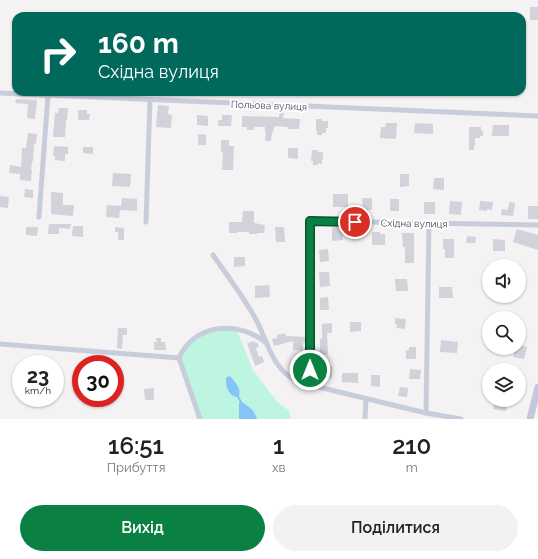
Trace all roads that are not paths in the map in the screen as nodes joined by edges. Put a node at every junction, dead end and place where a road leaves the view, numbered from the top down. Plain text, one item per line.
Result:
1 (0, 93) edge
2 (12, 94) edge
3 (48, 96) edge
4 (68, 96) edge
5 (150, 100) junction
6 (538, 116) edge
7 (39, 218) dead end
8 (146, 222) dead end
9 (429, 223) junction
10 (538, 225) edge
11 (213, 255) dead end
12 (266, 342) junction
13 (0, 344) edge
14 (179, 358) junction
15 (310, 385) junction
16 (538, 387) edge
17 (366, 399) junction
18 (426, 413) junction
19 (200, 419) edge
20 (364, 419) edge
21 (461, 419) edge
22 (530, 419) edge

1 - 2 street, Польова вулиця
3 - 7 street
4 - 5 street, Польова вулиця
5 - 6 street, Польова вулиця
5 - 8 street
9 - 10 street, Східна вулиця
9 - 15 street, Східна вулиця
9 - 18 street
11 - 12 street
12 - 14 street
12 - 15 street
13 - 14 street
14 - 19 street
15 - 17 street
16 - 22 main road
17 - 18 street
17 - 20 street
18 - 21 street

